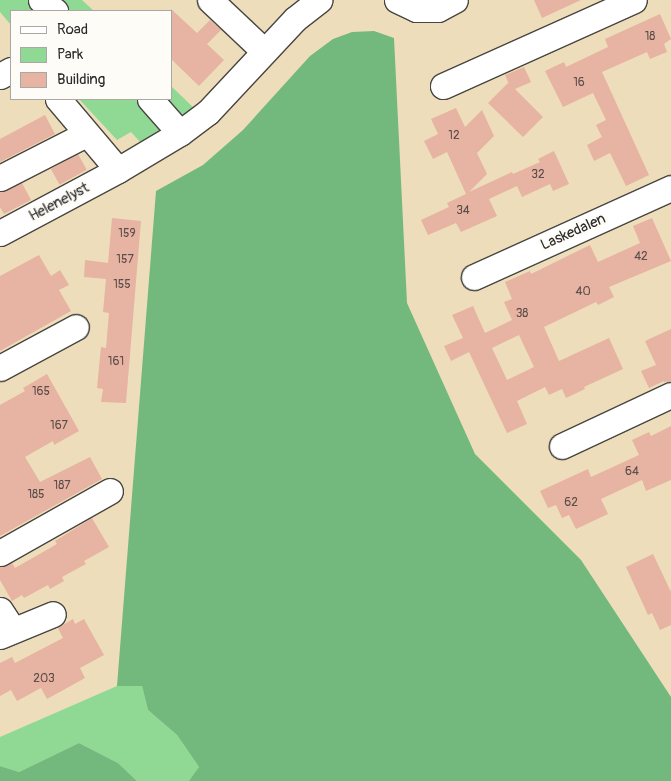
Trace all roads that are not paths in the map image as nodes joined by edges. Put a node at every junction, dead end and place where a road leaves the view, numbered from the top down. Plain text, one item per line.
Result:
1 (41, 0) edge
2 (210, 0) edge
3 (319, 0) edge
4 (398, 0) edge
5 (455, 0) edge
6 (634, 0) edge
7 (54, 10) edge
8 (264, 51) junction
9 (443, 86) dead end
10 (59, 100) edge
11 (151, 100) edge
12 (180, 133) junction
13 (86, 134) junction
14 (118, 170) junction
15 (0, 178) edge
16 (671, 188) edge
17 (0, 233) edge
18 (474, 277) dead end
19 (76, 327) dead end
20 (0, 368) edge
21 (671, 396) edge
22 (562, 446) dead end
23 (110, 491) dead end
24 (0, 553) edge
25 (53, 614) dead end
26 (4, 625) edge

1 - 7 street
2 - 8 street
3 - 8 street, Helenelyst
4 - 5 street
6 - 9 street
8 - 12 street, Helenelyst
10 - 13 street
11 - 12 street
12 - 14 street, Helenelyst
13 - 14 street
13 - 15 street
14 - 17 street, Helenelyst
16 - 18 street, Laskedalen
19 - 20 street
21 - 22 street
23 - 24 street
25 - 26 street

